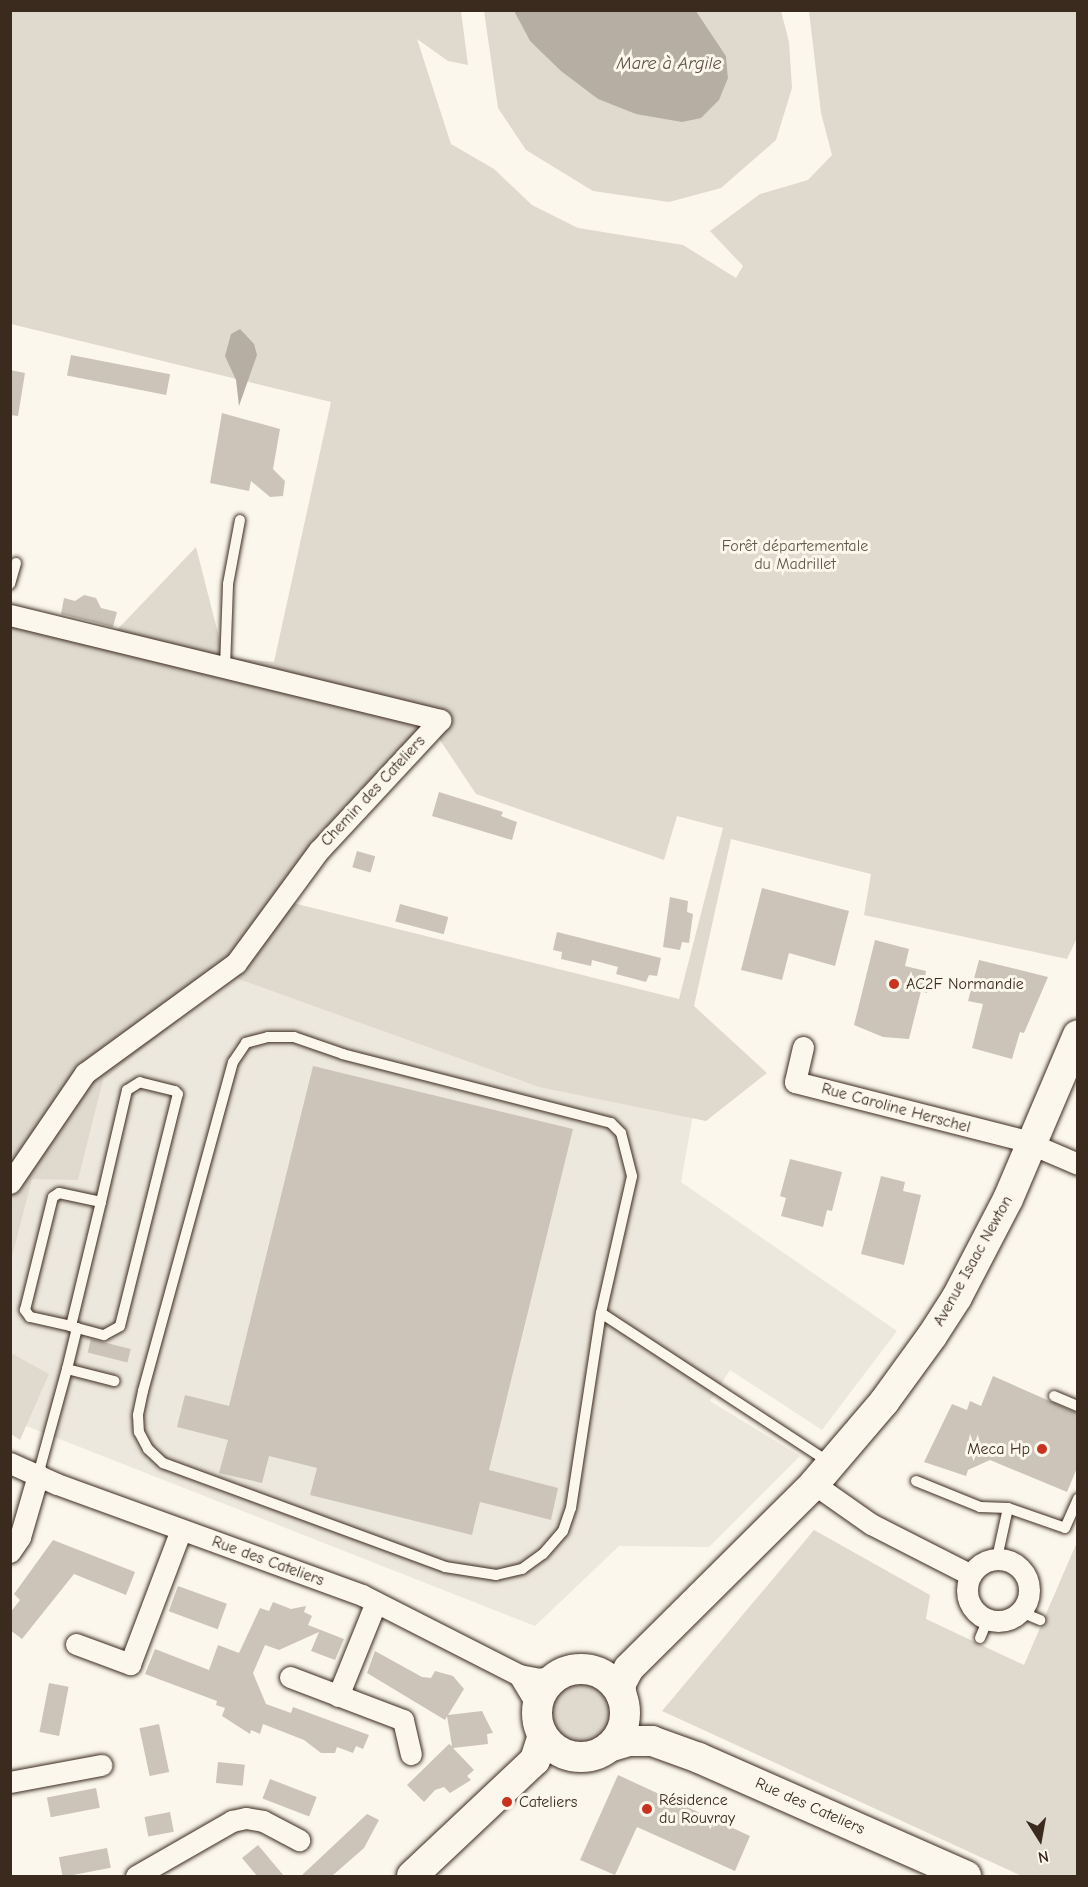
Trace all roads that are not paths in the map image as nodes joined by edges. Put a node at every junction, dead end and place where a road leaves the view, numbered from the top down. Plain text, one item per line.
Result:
1 (240, 520) dead end
2 (15, 563) dead end
3 (10, 584) edge
4 (10, 615) edge
5 (225, 667) junction
6 (1077, 1035) edge
7 (803, 1047) dead end
8 (1032, 1146) junction
9 (1077, 1164) edge
10 (10, 1183) edge
11 (101, 1202) junction
12 (601, 1313) junction
13 (74, 1327) junction
14 (68, 1369) junction
15 (114, 1381) dead end
16 (1054, 1396) dead end
17 (1077, 1406) edge
18 (10, 1464) edge
19 (823, 1474) junction
20 (38, 1475) junction
21 (916, 1481) dead end
22 (1077, 1499) edge
23 (1008, 1508) junction
24 (181, 1530) junction
25 (10, 1552) edge
26 (997, 1558) junction
27 (970, 1575) junction
28 (376, 1602) junction
29 (76, 1644) dead end
30 (640, 1656) junction
31 (562, 1674) junction
32 (600, 1674) junction
33 (519, 1675) junction
34 (290, 1677) dead end
35 (338, 1696) junction
36 (623, 1705) junction
37 (537, 1706) junction
38 (652, 1741) junction
39 (609, 1747) junction
40 (539, 1748) junction
41 (411, 1754) dead end
42 (101, 1765) dead end
43 (10, 1782) edge
44 (299, 1840) dead end
45 (136, 1876) edge
46 (412, 1876) edge
47 (966, 1876) edge

1 - 5 lane
2 - 3 lane
4 - 5 street, Chemin des Cateliers
5 - 10 street, Chemin des Cateliers
6 - 8 street, Avenue Isaac Newton
7 - 8 street, Rue Caroline Herschel
8 - 9 street
8 - 19 street, Avenue Isaac Newton
11 - 13 lane
11 - 13 lane
11 - 13 lane
12 - 12 lane
12 - 19 lane
13 - 14 lane
14 - 15 lane
14 - 20 lane
16 - 17 lane
18 - 20 street, Rue des Cateliers
19 - 27 street
19 - 30 street, Avenue Isaac Newton
20 - 24 street, Rue des Cateliers
20 - 25 street
21 - 23 lane
22 - 23 lane
23 - 26 lane
24 - 28 street, Rue des Cateliers
24 - 29 street
26 - 27 street
26 - 27 street
28 - 33 street, Rue des Cateliers
28 - 35 street
30 - 32 street, Avenue Isaac Newton
30 - 36 street, Avenue Isaac Newton
31 - 32 street
31 - 33 street, Rue des Cateliers
31 - 37 street
32 - 36 street
33 - 37 street
34 - 35 street
35 - 41 street
36 - 38 street, Rue des Cateliers
36 - 39 street
37 - 40 street
38 - 39 street, Rue des Cateliers
38 - 47 street, Rue des Cateliers
39 - 40 street
40 - 46 street
42 - 43 street
44 - 45 street

